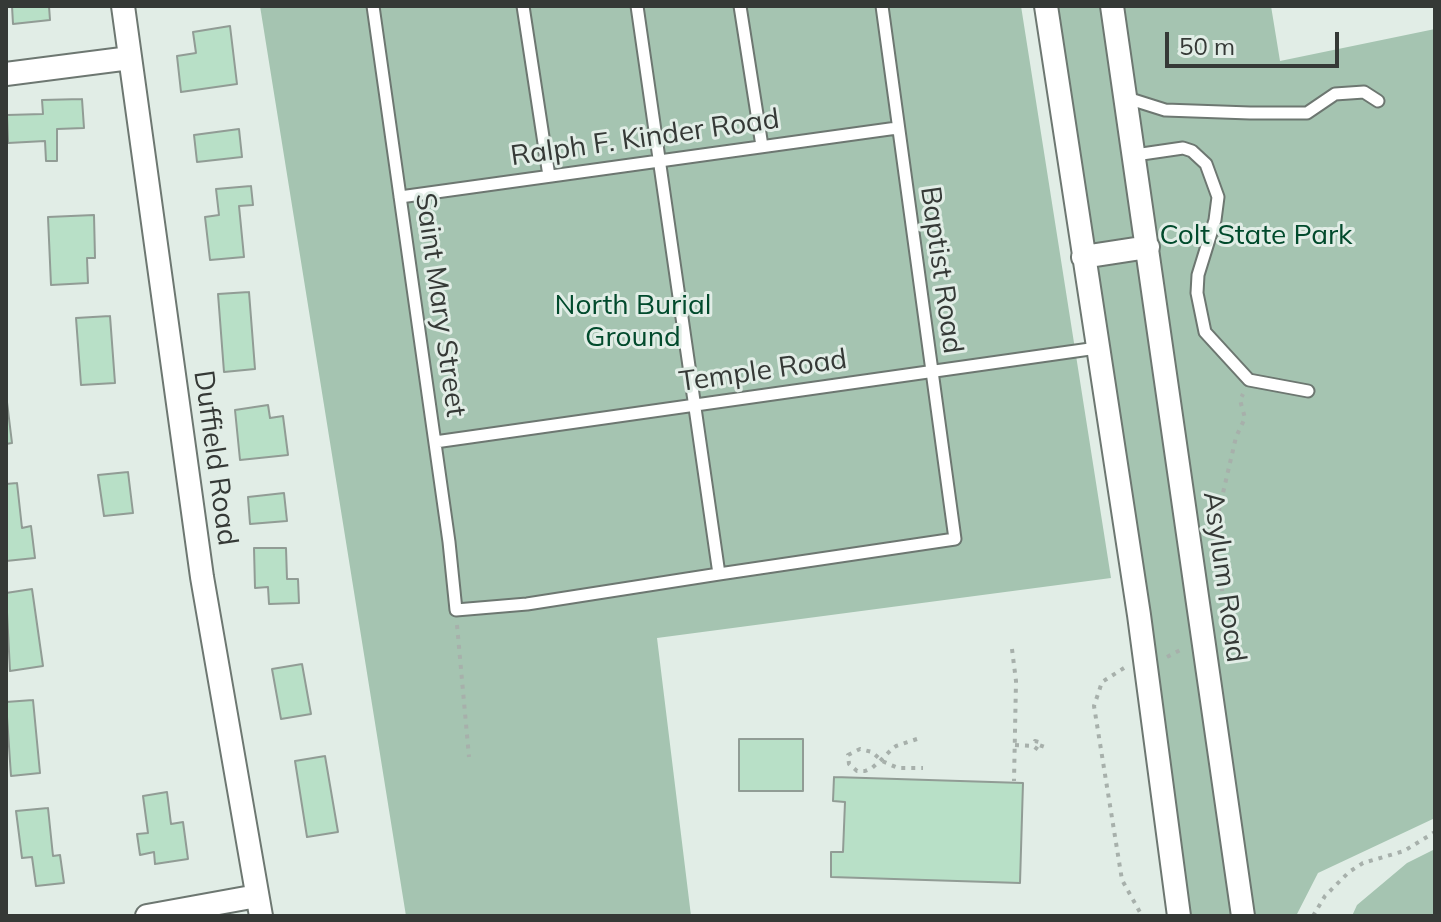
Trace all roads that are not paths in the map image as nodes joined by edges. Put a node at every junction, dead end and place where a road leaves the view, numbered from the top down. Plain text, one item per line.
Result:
1 (123, 6) edge
2 (373, 6) edge
3 (523, 6) edge
4 (637, 6) edge
5 (740, 6) edge
6 (882, 6) edge
7 (1046, 6) edge
8 (1112, 6) edge
9 (130, 58) junction
10 (6, 74) edge
11 (1127, 98) junction
12 (1378, 101) dead end
13 (897, 128) junction
14 (762, 146) junction
15 (1135, 155) junction
16 (660, 162) junction
17 (549, 176) junction
18 (400, 197) junction
19 (1148, 247) junction
20 (1083, 257) junction
21 (1097, 348) junction
22 (930, 374) junction
23 (1308, 391) dead end
24 (695, 404) junction
25 (435, 442) junction
26 (719, 574) junction
27 (259, 906) edge
28 (147, 916) edge
29 (1179, 916) edge
30 (1243, 916) edge

1 - 9 street, Duffield Road
2 - 18 lane, Saint Mary Street
3 - 17 lane
4 - 16 lane
5 - 14 lane
6 - 13 lane, Baptist Road
7 - 20 street
8 - 11 street, Asylum Road
9 - 10 street
9 - 27 street, Duffield Road
11 - 12 lane
11 - 15 street, Asylum Road
13 - 14 lane, Ralph F. Kinder Road
13 - 22 lane, Baptist Road
14 - 16 lane, Ralph F. Kinder Road
15 - 19 street, Asylum Road
15 - 23 lane
16 - 17 lane, Ralph F. Kinder Road
16 - 24 lane
17 - 18 lane, Ralph F. Kinder Road
18 - 25 lane, Saint Mary Street
19 - 20 street
19 - 30 street, Asylum Road
20 - 21 street
21 - 22 lane, Temple Road
21 - 29 street
22 - 24 lane, Temple Road
22 - 26 lane, Baptist Road
24 - 25 lane, Temple Road
24 - 26 lane
25 - 26 lane, Saint Mary Street
27 - 28 street

